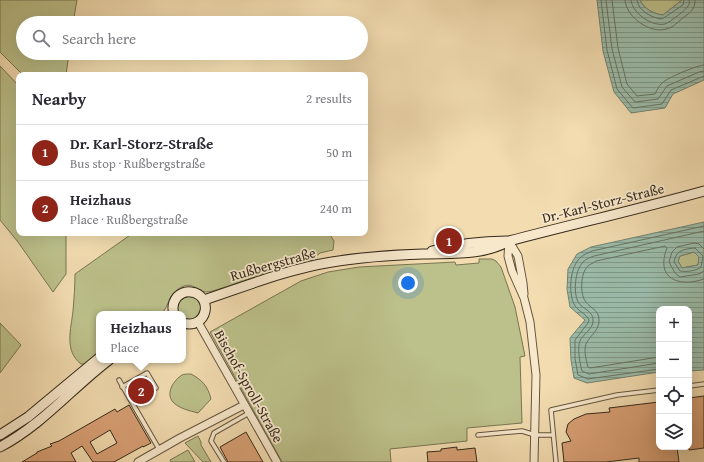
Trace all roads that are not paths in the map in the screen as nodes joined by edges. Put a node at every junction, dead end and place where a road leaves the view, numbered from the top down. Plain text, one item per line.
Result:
1 (704, 191) edge
2 (509, 241) junction
3 (204, 300) junction
4 (173, 311) edge
5 (198, 322) junction
6 (186, 324) edge
7 (96, 360) edge
8 (105, 363) edge
9 (118, 380) dead end
10 (704, 384) edge
11 (692, 386) edge
12 (122, 387) junction
13 (156, 388) dead end
14 (656, 390) edge
15 (244, 405) junction
16 (249, 413) junction
17 (0, 435) edge
18 (535, 435) junction
19 (553, 435) junction
20 (478, 436) dead end
21 (0, 447) edge
22 (160, 450) junction
23 (138, 462) edge
24 (224, 462) edge
25 (277, 462) edge
26 (534, 462) edge
27 (556, 462) edge

1 - 2 street, Dr.-Karl-Storz-Straße
2 - 3 street, Rußbergstraße
2 - 18 street
3 - 4 street
3 - 5 street
5 - 6 street
5 - 15 street, Bischof-Sproll-Straße
7 - 17 street
8 - 21 street
9 - 12 lane
10 - 11 lane
12 - 13 lane
12 - 22 lane
14 - 19 lane
15 - 16 street, Bischof-Sproll-Straße
15 - 22 street
16 - 24 lane
16 - 25 street, Bischof-Sproll-Straße
18 - 19 lane
18 - 20 lane
18 - 26 street
19 - 27 lane
22 - 23 street

